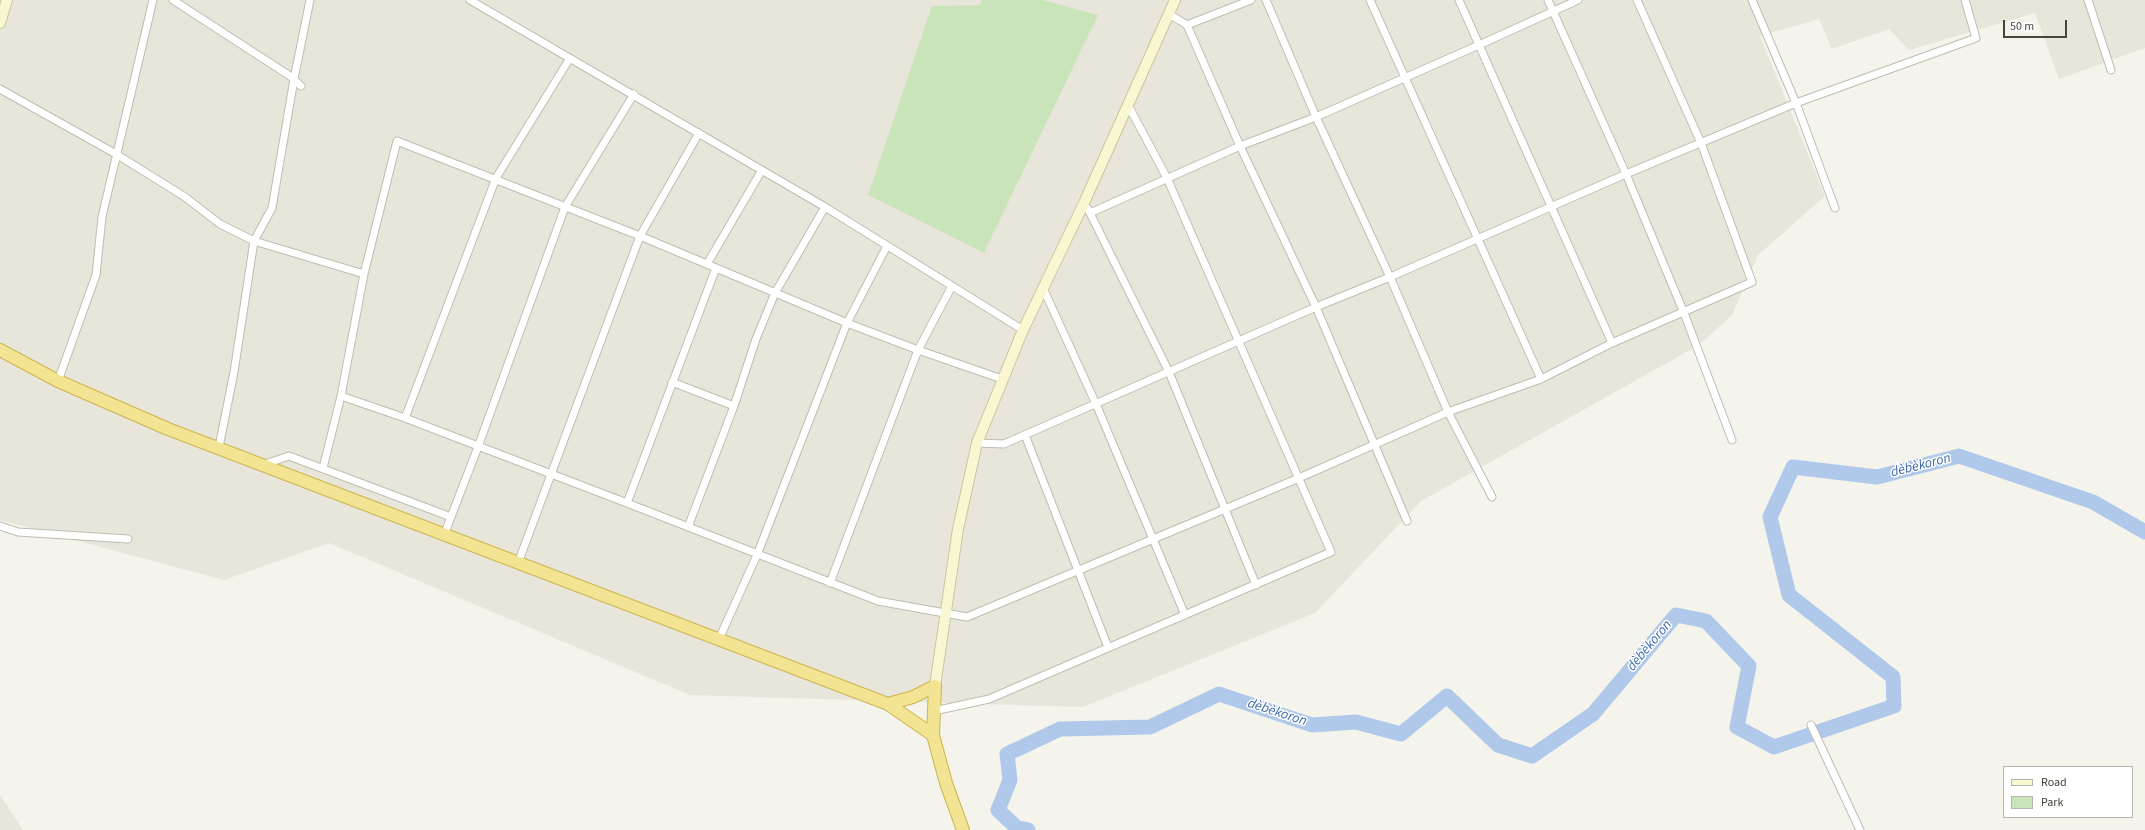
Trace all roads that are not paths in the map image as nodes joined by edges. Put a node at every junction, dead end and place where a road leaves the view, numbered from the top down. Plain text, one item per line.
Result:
1 (6, 0) edge
2 (153, 0) edge
3 (173, 0) edge
4 (310, 0) edge
5 (470, 0) edge
6 (1175, 0) edge
7 (1251, 0) edge
8 (1266, 0) edge
9 (1370, 0) edge
10 (1459, 0) edge
11 (1548, 0) edge
12 (1578, 0) edge
13 (1637, 0) edge
14 (1752, 0) edge
15 (1965, 0) edge
16 (2088, 0) edge
17 (1553, 11) junction
18 (1169, 14) junction
19 (0, 23) edge
20 (1187, 25) junction
21 (1479, 46) junction
22 (570, 58) junction
23 (2111, 70) dead end
24 (1405, 78) junction
25 (294, 79) junction
26 (301, 86) dead end
27 (0, 89) edge
28 (634, 94) junction
29 (1796, 103) junction
30 (1128, 105) junction
31 (1316, 117) junction
32 (699, 133) junction
33 (1701, 143) junction
34 (1240, 146) junction
35 (116, 154) junction
36 (762, 170) junction
37 (1626, 174) junction
38 (496, 178) junction
39 (1167, 178) junction
40 (1084, 203) junction
41 (565, 207) junction
42 (825, 207) junction
43 (1550, 207) junction
44 (1834, 208) dead end
45 (1090, 213) junction
46 (640, 236) junction
47 (1477, 238) junction
48 (254, 241) junction
49 (887, 246) junction
50 (707, 264) junction
51 (716, 268) junction
52 (364, 274) junction
53 (1390, 277) junction
54 (952, 286) junction
55 (1043, 288) junction
56 (775, 293) junction
57 (1316, 307) junction
58 (1684, 313) junction
59 (847, 323) junction
60 (1023, 330) junction
61 (1238, 342) junction
62 (1612, 343) junction
63 (0, 350) edge
64 (918, 350) junction
65 (1169, 372) junction
66 (1541, 378) junction
67 (1002, 379) junction
68 (58, 381) junction
69 (672, 382) junction
70 (341, 396) junction
71 (1096, 404) junction
72 (734, 406) junction
73 (1448, 412) junction
74 (405, 418) junction
75 (1025, 435) junction
76 (1732, 440) dead end
77 (1375, 442) junction
78 (977, 443) junction
79 (478, 447) junction
80 (219, 448) junction
81 (260, 465) junction
82 (323, 468) junction
83 (552, 475) junction
84 (1299, 478) junction
85 (1492, 497) dead end
86 (627, 503) junction
87 (1226, 508) junction
88 (451, 516) junction
89 (1407, 521) dead end
90 (0, 526) edge
91 (688, 527) junction
92 (444, 535) junction
93 (1155, 538) junction
94 (128, 539) dead end
95 (757, 555) junction
96 (518, 563) junction
97 (1080, 570) junction
98 (830, 583) junction
99 (1256, 585) junction
100 (945, 613) junction
101 (1185, 615) junction
102 (719, 639) junction
103 (1108, 647) junction
104 (935, 686) junction
105 (888, 704) junction
106 (934, 711) junction
107 (1811, 725) dead end
108 (933, 735) junction
109 (962, 828) edge
110 (1860, 830) edge

1 - 19 main road
2 - 35 street
3 - 25 street
4 - 25 street
5 - 22 street
6 - 18 main road
7 - 20 street
8 - 31 street
9 - 24 street
10 - 21 street
11 - 17 street
12 - 17 street
13 - 33 street
14 - 29 street
15 - 29 street
16 - 23 street
17 - 21 street
17 - 37 street
18 - 20 street
18 - 30 main road
20 - 34 street
21 - 24 street
21 - 43 street
22 - 28 street
22 - 38 street
24 - 31 street
24 - 47 street
25 - 26 street
25 - 48 street
27 - 35 street
28 - 32 street
28 - 41 street
29 - 33 street
29 - 44 street
30 - 39 street
30 - 40 main road
31 - 34 street
31 - 53 street
32 - 36 street
32 - 46 street
33 - 37 street
33 - 58 street
34 - 39 street
34 - 57 street
35 - 48 street
35 - 68 street
36 - 42 street
36 - 50 street
37 - 43 street
37 - 58 street
38 - 41 street
38 - 52 street
38 - 74 street
39 - 45 street
39 - 61 street
40 - 45 street
40 - 55 main road
41 - 46 street
41 - 79 street
42 - 49 street
42 - 56 street
43 - 47 street
43 - 62 street
45 - 65 street
46 - 50 street
46 - 83 street
47 - 53 street
47 - 66 street
48 - 52 street
48 - 80 street
49 - 54 street
49 - 59 street
50 - 51 street
51 - 56 street
51 - 69 street
52 - 70 street
53 - 57 street
53 - 73 street
54 - 60 street
54 - 64 street
55 - 60 main road
55 - 71 street
56 - 59 street
56 - 72 street
57 - 61 street
57 - 77 street
58 - 62 street
58 - 76 street
59 - 64 street
59 - 95 street
60 - 67 main road
61 - 65 street
61 - 84 street
62 - 66 street
63 - 68 highway
64 - 67 street
64 - 98 street
65 - 71 street
65 - 87 street
66 - 73 street
67 - 78 main road
68 - 80 highway
69 - 72 street
69 - 86 street
70 - 74 street
70 - 82 street
71 - 75 street
71 - 93 street
72 - 91 street
73 - 77 street
73 - 85 street
74 - 79 street
75 - 78 street
75 - 97 street
77 - 84 street
77 - 89 street
78 - 100 main road
79 - 83 street
79 - 88 street
80 - 81 highway
81 - 82 street
81 - 92 highway
82 - 88 street
83 - 86 street
83 - 96 street
84 - 87 street
84 - 99 street
86 - 91 street
87 - 93 street
87 - 99 street
88 - 92 street
90 - 94 street
91 - 95 street
92 - 96 highway
93 - 97 street
93 - 101 street
95 - 98 street
95 - 102 street
96 - 102 highway
97 - 100 street
97 - 103 street
98 - 100 street
99 - 101 street
100 - 104 main road
101 - 103 street
102 - 105 highway
103 - 106 street
104 - 105 highway
104 - 106 highway
105 - 108 highway
106 - 108 highway
107 - 110 street
108 - 109 highway

